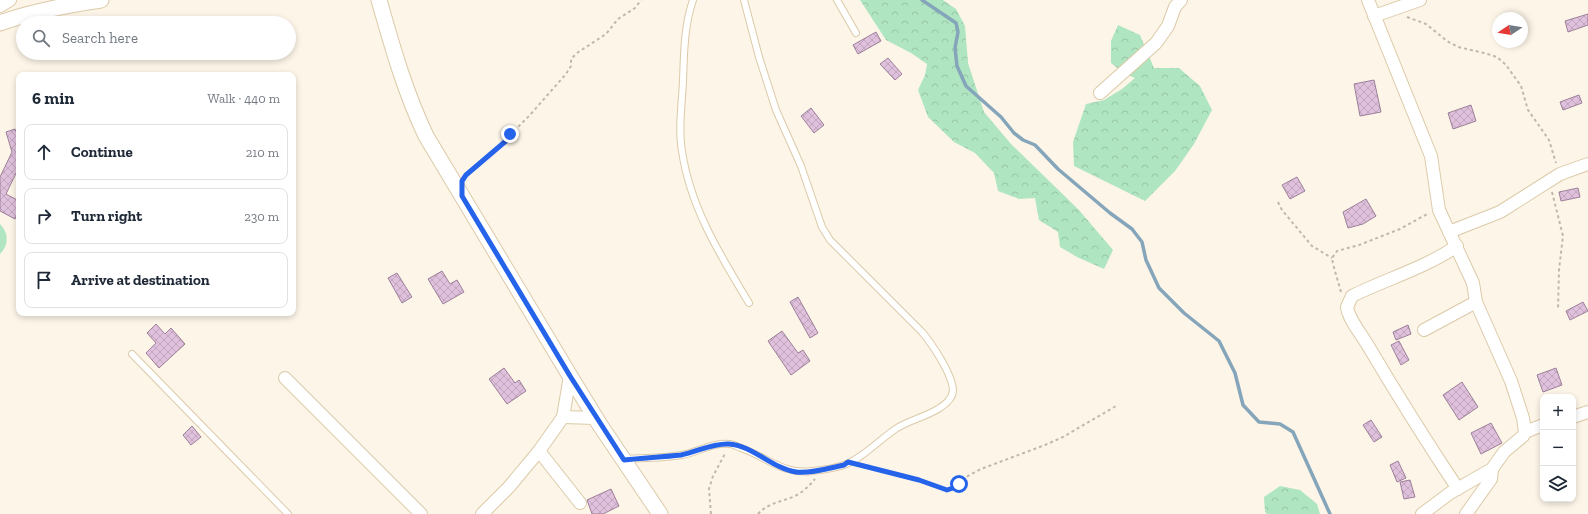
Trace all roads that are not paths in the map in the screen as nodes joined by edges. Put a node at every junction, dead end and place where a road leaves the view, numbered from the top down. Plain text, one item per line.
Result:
1 (10, 0) edge
2 (101, 0) edge
3 (379, 0) edge
4 (693, 0) edge
5 (744, 0) edge
6 (837, 0) edge
7 (1181, 0) edge
8 (1368, 0) edge
9 (1420, 0) edge
10 (0, 6) edge
11 (20, 16) edge
12 (1374, 16) junction
13 (16, 17) edge
14 (0, 23) edge
15 (856, 33) dead end
16 (1100, 93) dead end
17 (1588, 164) edge
18 (1449, 232) junction
19 (1457, 246) junction
20 (1476, 302) junction
21 (749, 303) dead end
22 (1424, 330) dead end
23 (132, 354) dead end
24 (570, 376) junction
25 (285, 378) dead end
26 (1588, 412) edge
27 (563, 417) junction
28 (1576, 417) edge
29 (596, 418) junction
30 (1540, 425) edge
31 (1525, 432) junction
32 (539, 452) junction
33 (624, 460) junction
34 (1492, 469) junction
35 (1458, 489) junction
36 (580, 503) dead end
37 (288, 514) edge
38 (421, 514) edge
39 (482, 514) edge
40 (660, 514) edge
41 (1422, 514) edge
42 (1466, 514) edge

1 - 10 street
2 - 11 street
3 - 24 street
4 - 21 lane
5 - 33 lane
6 - 15 lane
7 - 16 street
8 - 12 street
9 - 12 street
12 - 18 street
13 - 14 street
17 - 18 street
18 - 19 street
19 - 20 street
19 - 35 street
20 - 22 street
20 - 31 street
23 - 37 lane
24 - 27 street
24 - 29 street
25 - 38 street
26 - 28 street
27 - 29 street
27 - 32 street
29 - 33 street
30 - 31 street
31 - 34 street
32 - 36 street
32 - 39 street
33 - 40 street
34 - 35 street
34 - 42 street
35 - 41 street

